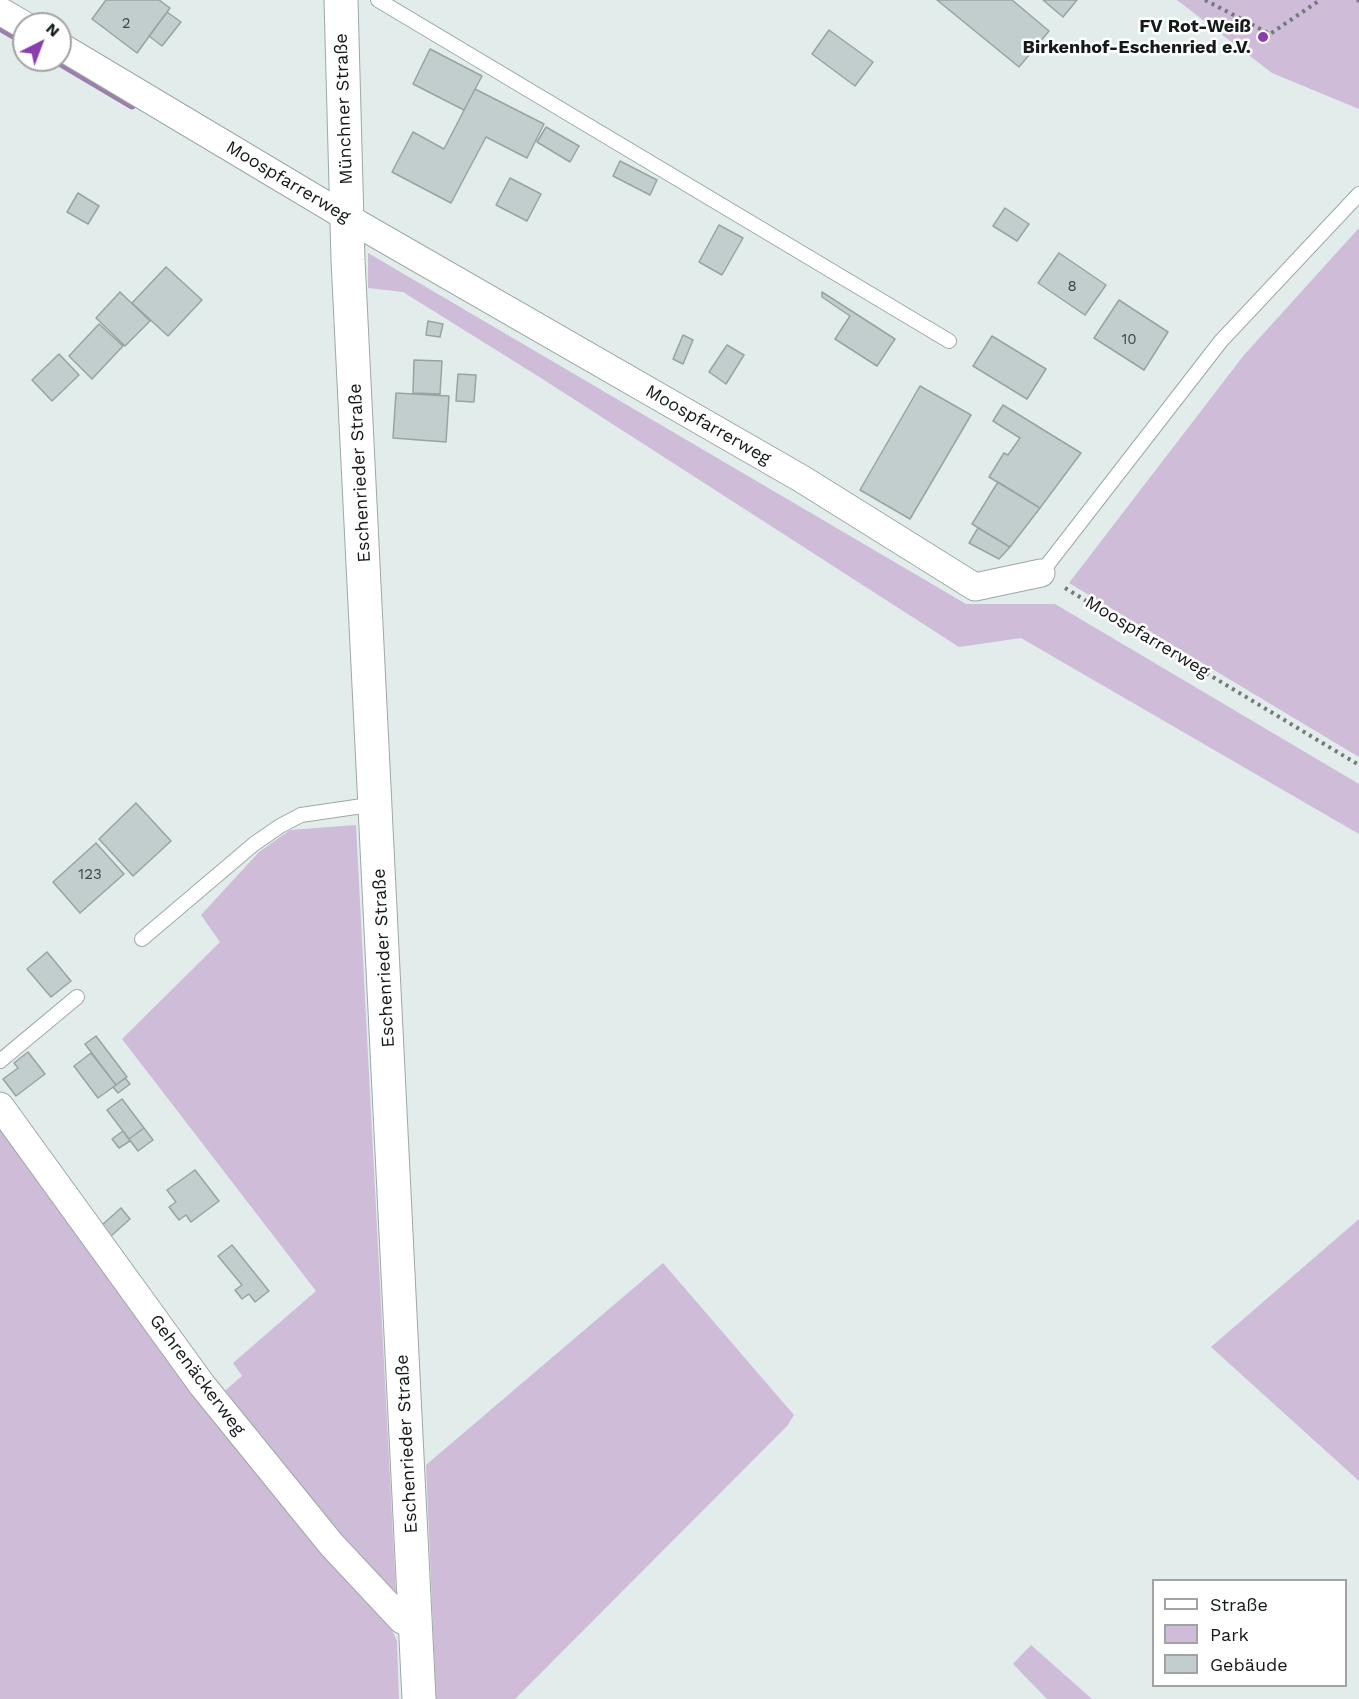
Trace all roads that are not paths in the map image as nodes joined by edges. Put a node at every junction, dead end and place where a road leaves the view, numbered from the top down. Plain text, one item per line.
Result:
1 (341, 0) edge
2 (378, 0) edge
3 (72, 53) edge
4 (1359, 194) edge
5 (348, 218) junction
6 (949, 340) dead end
7 (1041, 573) joint
8 (376, 804) junction
9 (142, 939) dead end
10 (77, 997) dead end
11 (0, 1061) edge
12 (0, 1106) edge
13 (416, 1623) junction
14 (419, 1699) edge

1 - 5 street, Münchner Straße
2 - 6 lane
3 - 5 street, Moospfarrerweg
4 - 7 lane
5 - 7 street, Moospfarrerweg
5 - 8 street, Eschenrieder Straße
8 - 9 lane
8 - 13 street, Eschenrieder Straße
10 - 11 lane
12 - 13 street, Gehrenäckerweg
13 - 14 street, Eschenrieder Straße

